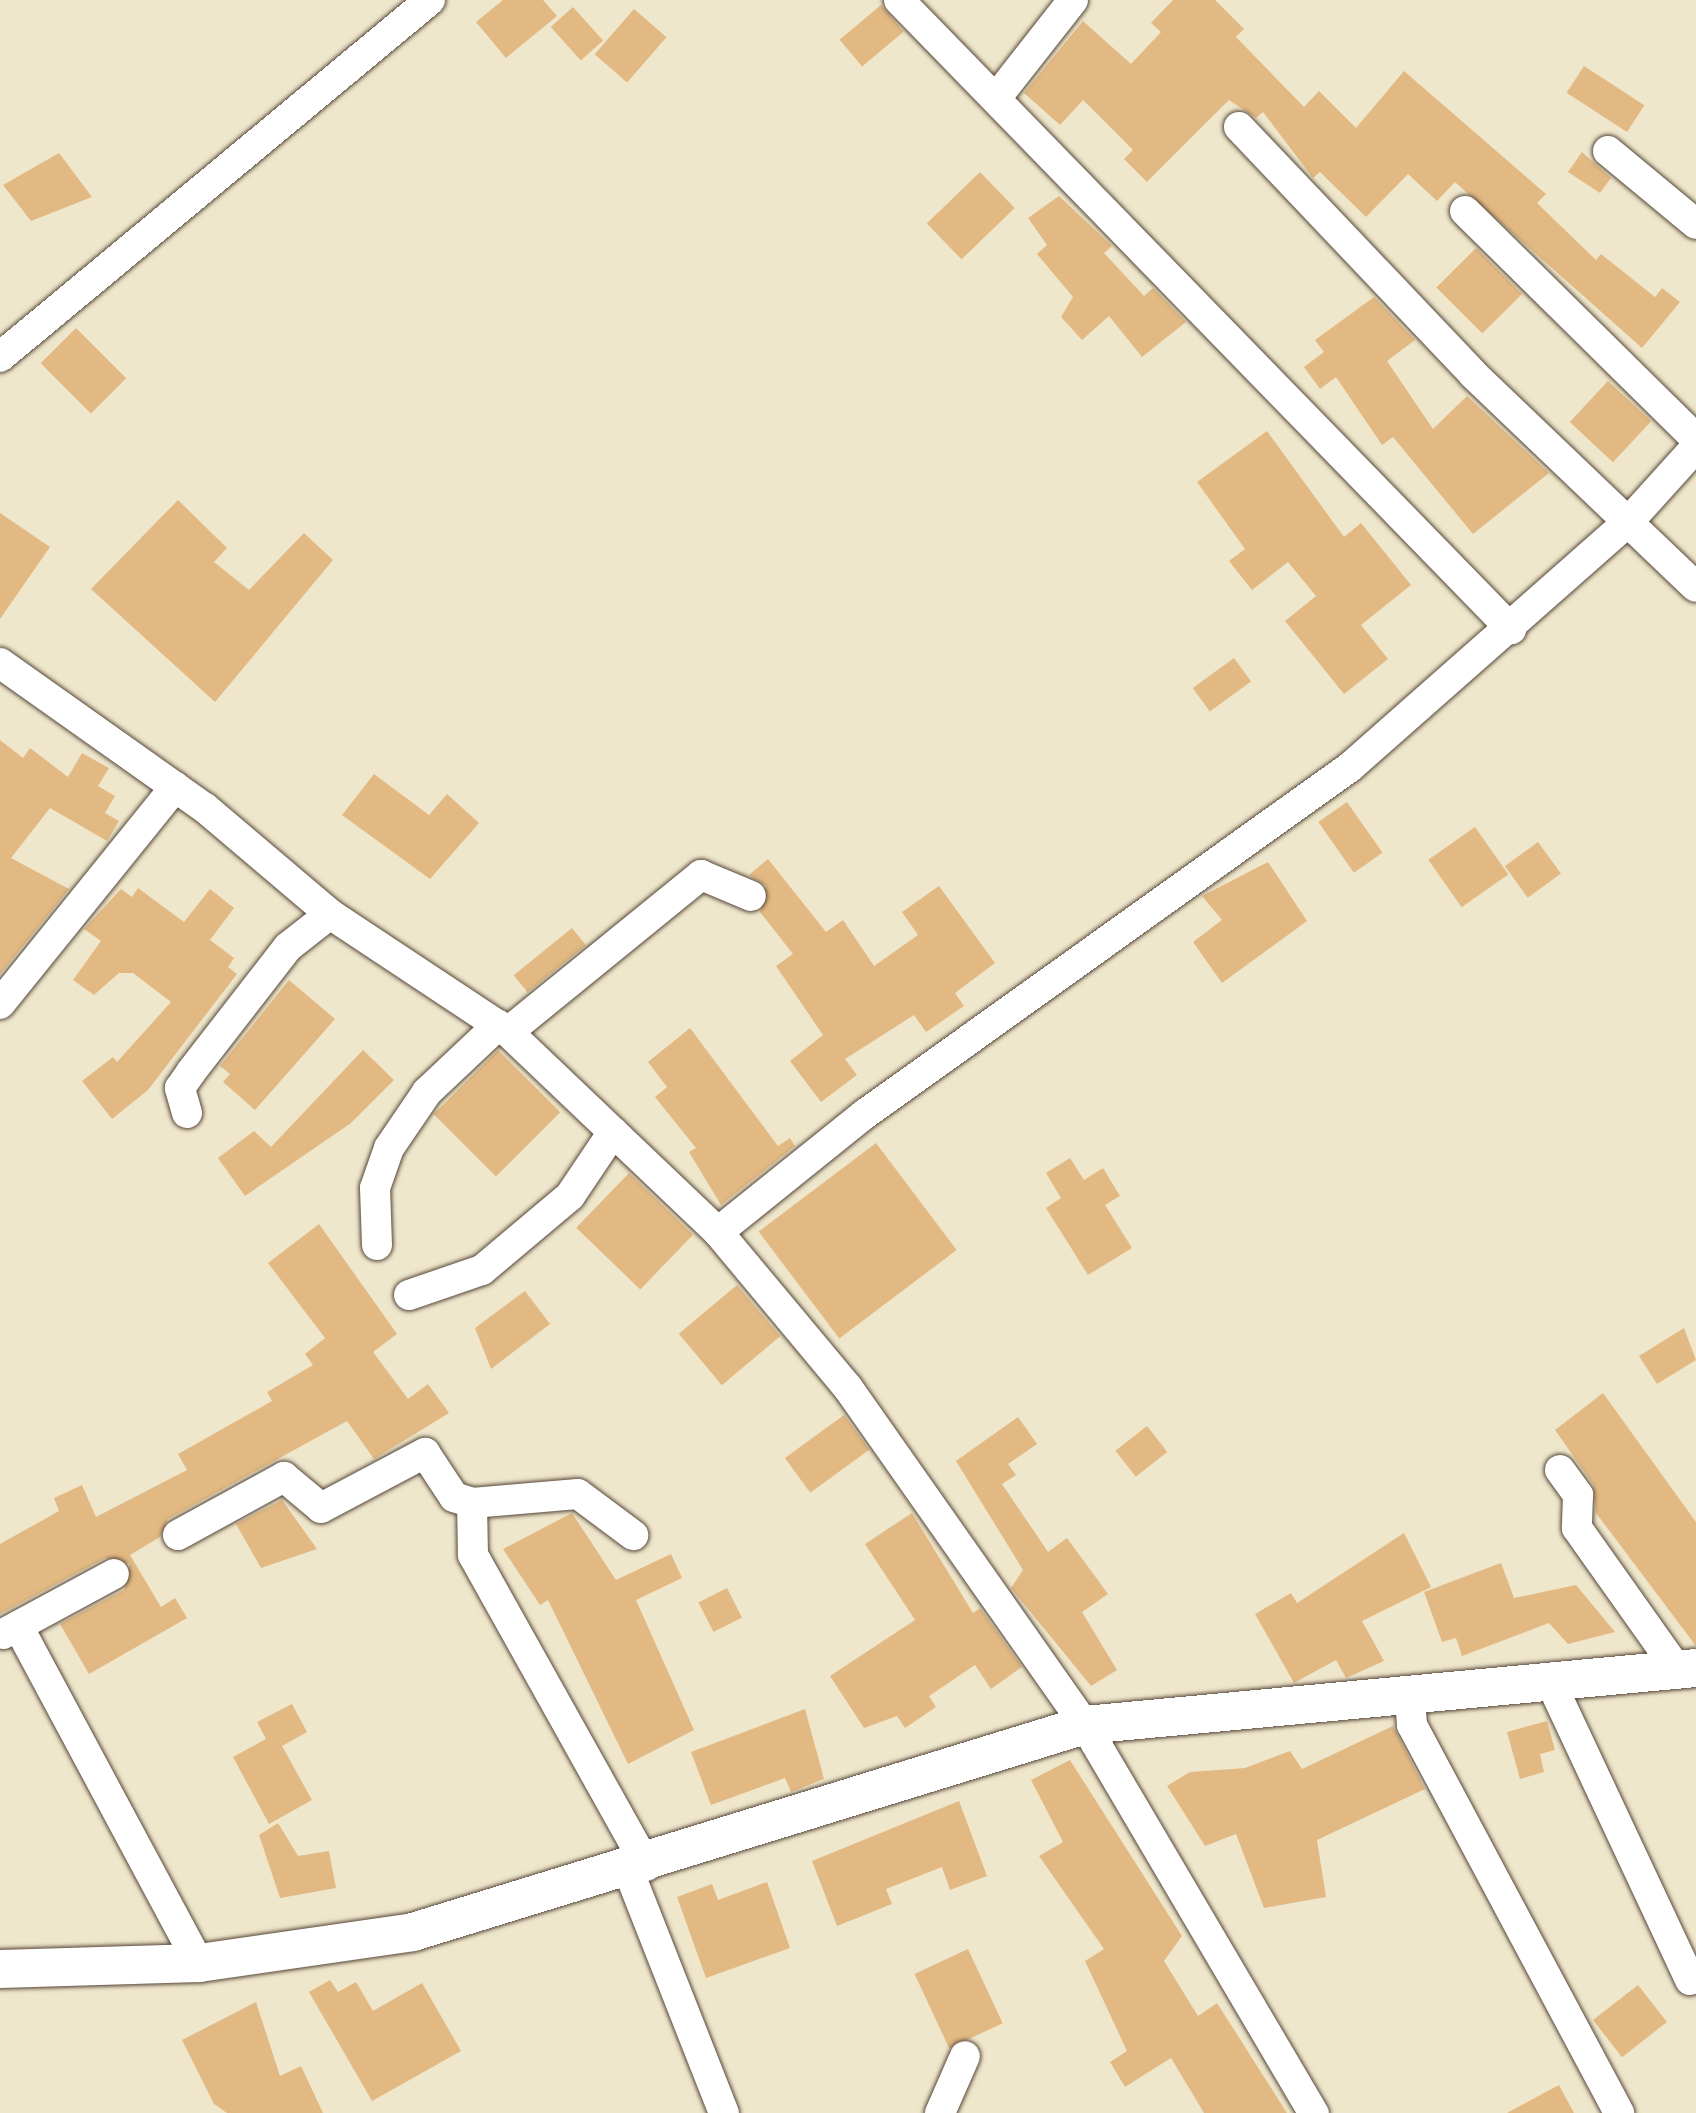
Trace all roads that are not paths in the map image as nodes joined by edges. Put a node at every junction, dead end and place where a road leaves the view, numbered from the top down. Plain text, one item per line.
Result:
1 (430, 0) edge
2 (899, 0) edge
3 (1074, 0) edge
4 (998, 96) junction
5 (1239, 126) dead end
6 (1608, 151) dead end
7 (1465, 211) dead end
8 (1696, 224) edge
9 (0, 357) edge
10 (1696, 439) edge
11 (1696, 447) edge
12 (1631, 519) junction
13 (1696, 587) edge
14 (1511, 628) junction
15 (0, 663) edge
16 (174, 788) junction
17 (751, 896) dead end
18 (330, 914) junction
19 (0, 1004) edge
20 (503, 1028) junction
21 (187, 1114) dead end
22 (613, 1132) junction
23 (718, 1232) junction
24 (377, 1245) dead end
25 (409, 1295) dead end
26 (1560, 1470) dead end
27 (472, 1503) junction
28 (178, 1535) dead end
29 (634, 1535) dead end
30 (114, 1574) dead end
31 (9, 1631) edge
32 (1687, 1668) edge
33 (1551, 1683) junction
34 (1410, 1697) junction
35 (1085, 1725) junction
36 (638, 1869) junction
37 (199, 1962) junction
38 (0, 1968) edge
39 (1690, 1980) dead end
40 (965, 2056) dead end
41 (724, 2113) edge
42 (940, 2113) edge
43 (1314, 2113) edge
44 (1619, 2113) edge

1 - 9 street
2 - 4 street
3 - 4 street
4 - 14 street
5 - 12 street
6 - 8 street
7 - 10 street
11 - 12 street
12 - 13 street
12 - 14 street
14 - 23 street
15 - 16 street
16 - 18 street
16 - 19 street
17 - 20 street
18 - 20 street
18 - 21 street
20 - 22 street
20 - 24 street
22 - 23 street
22 - 25 street
23 - 35 street
26 - 32 street
27 - 28 street
27 - 29 street
27 - 36 street
30 - 31 street
31 - 37 street
32 - 33 street
33 - 34 street
33 - 39 street
34 - 35 street
34 - 44 street
35 - 36 street
35 - 43 street
36 - 37 street
36 - 41 street
37 - 38 street
40 - 42 street

